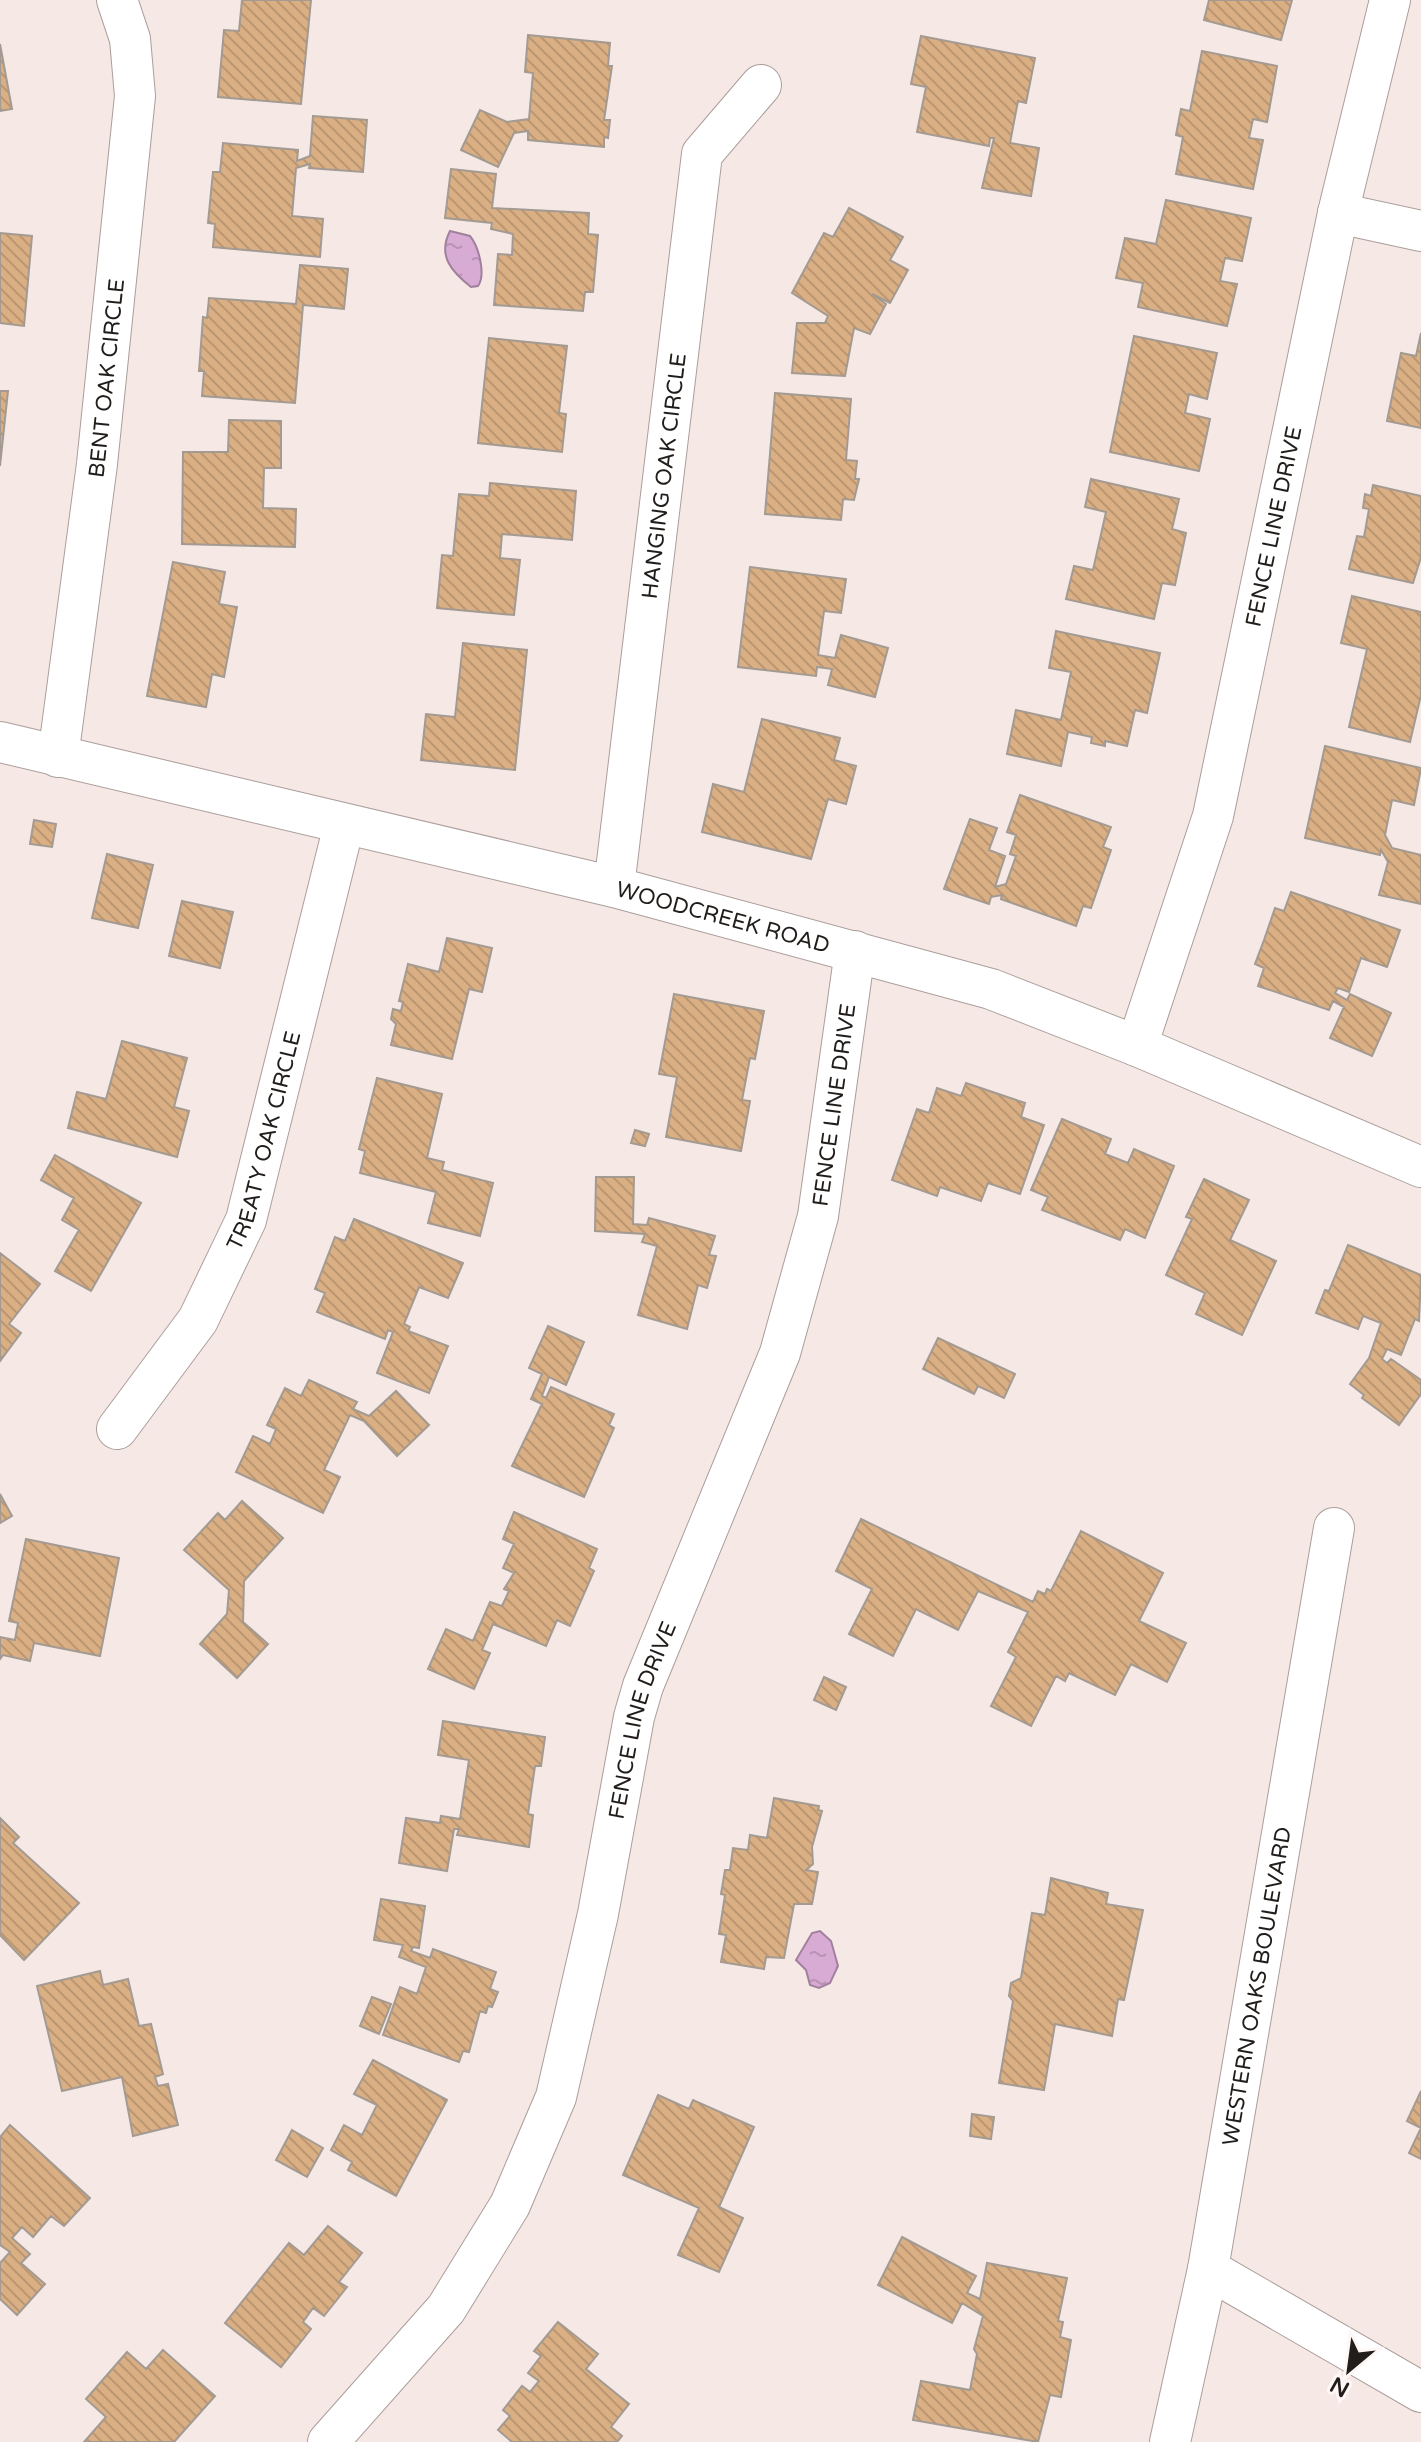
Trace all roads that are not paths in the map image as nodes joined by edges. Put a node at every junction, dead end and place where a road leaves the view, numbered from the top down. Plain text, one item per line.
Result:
1 (117, 0) edge
2 (1390, 0) edge
3 (761, 85) dead end
4 (1338, 213) junction
5 (1421, 231) edge
6 (0, 742) edge
7 (58, 757) junction
8 (344, 825) junction
9 (614, 887) junction
10 (855, 951) junction
11 (1137, 1046) junction
12 (1421, 1167) edge
13 (117, 1429) dead end
14 (1334, 1528) dead end
15 (1208, 2269) junction
16 (1421, 2392) edge
17 (328, 2442) edge
18 (1170, 2442) edge

1 - 7 street, BENT OAK CIRCLE
2 - 4 street, FENCE LINE DRIVE
3 - 9 street, HANGING OAK CIRCLE
4 - 5 street
4 - 11 street, FENCE LINE DRIVE
6 - 7 street, WOODCREEK ROAD
7 - 8 street, WOODCREEK ROAD
8 - 9 street, WOODCREEK ROAD
8 - 13 street, TREATY OAK CIRCLE
9 - 10 street, WOODCREEK ROAD
10 - 11 street, WOODCREEK ROAD
10 - 17 street, FENCE LINE DRIVE
11 - 12 street, WOODCREEK ROAD
14 - 15 street, WESTERN OAKS BOULEVARD
15 - 16 street
15 - 18 street, WESTERN OAKS BOULEVARD

